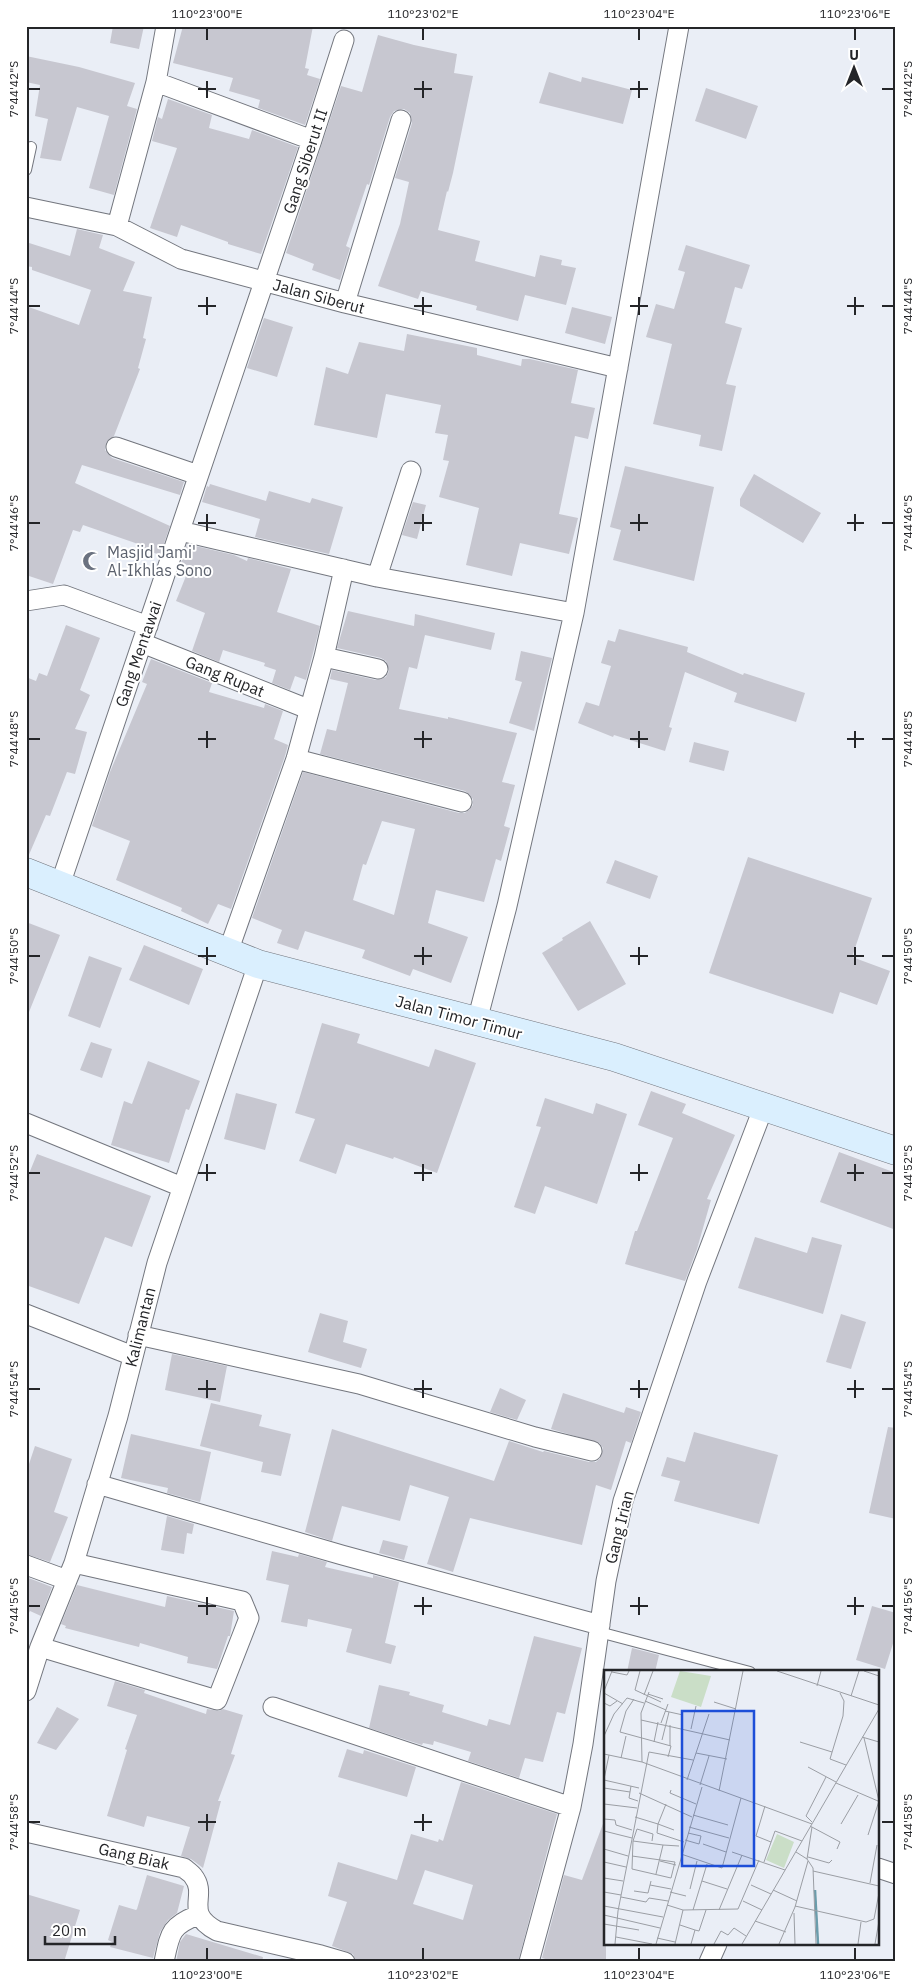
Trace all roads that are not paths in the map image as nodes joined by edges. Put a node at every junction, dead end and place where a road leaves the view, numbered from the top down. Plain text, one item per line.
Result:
1 (166, 26) edge
2 (679, 26) edge
3 (344, 40) dead end
4 (156, 82) junction
5 (401, 120) dead end
6 (312, 140) junction
7 (31, 147) dead end
8 (26, 170) edge
9 (26, 207) edge
10 (117, 226) junction
11 (264, 282) junction
12 (345, 304) junction
13 (618, 368) junction
14 (116, 446) dead end
15 (411, 471) dead end
16 (198, 475) junction
17 (180, 531) junction
18 (344, 569) junction
19 (377, 577) junction
20 (26, 601) edge
21 (574, 614) junction
22 (145, 634) junction
23 (324, 657) junction
24 (378, 669) dead end
25 (308, 709) junction
26 (296, 759) junction
27 (462, 802) dead end
28 (26, 872) edge
29 (60, 885) junction
30 (228, 952) junction
31 (258, 964) junction
32 (477, 1021) junction
33 (764, 1106) junction
34 (26, 1123) edge
35 (896, 1151) edge
36 (182, 1187) junction
37 (26, 1314) edge
38 (138, 1335) junction
39 (133, 1356) junction
40 (592, 1452) dead end
41 (97, 1484) junction
42 (26, 1565) edge
43 (70, 1571) junction
44 (599, 1629) junction
45 (40, 1647) junction
46 (743, 1670) edge
47 (28, 1679) edge
48 (273, 1707) dead end
49 (571, 1807) junction
50 (26, 1832) edge
51 (880, 1869) edge
52 (896, 1874) edge
53 (198, 1915) junction
54 (715, 1946) edge
55 (320, 1958) edge
56 (164, 1962) edge
57 (345, 1962) edge
58 (529, 1962) edge
59 (709, 1962) edge

1 - 4 street
2 - 13 street
3 - 6 street, Gang Siberut II
4 - 6 street
4 - 10 street
5 - 12 street
6 - 11 street, Gang Siberut II
7 - 8 lane
9 - 10 street, Jalan Siberut
10 - 11 street, Jalan Siberut
11 - 12 street, Jalan Siberut
11 - 16 street, Gang Mentawai
12 - 13 street, Jalan Siberut
13 - 21 street
14 - 16 street
15 - 19 street
16 - 17 street, Gang Mentawai
17 - 18 street
17 - 22 street, Gang Mentawai
18 - 19 street
18 - 23 street
19 - 21 street
20 - 22 street, Gang Rupat
21 - 32 street
22 - 25 street, Gang Rupat
22 - 29 street, Gang Mentawai
23 - 24 street
23 - 25 street
25 - 26 street
26 - 27 street
26 - 30 street
28 - 29 street, Jalan Timor Timur
29 - 30 street, Jalan Timor Timur
30 - 31 street, Jalan Timor Timur
31 - 32 street, Jalan Timor Timur
31 - 36 street, Kalimantan
32 - 33 street, Jalan Timor Timur
33 - 35 street, Jalan Timor Timur
33 - 44 street, Gang Irian
34 - 36 street
36 - 38 street, Kalimantan
37 - 39 street
38 - 39 street, Kalimantan
38 - 40 street
39 - 41 street, Kalimantan
41 - 43 street, Kalimantan
41 - 44 street
42 - 43 street
43 - 45 street, Kalimantan
43 - 45 street
44 - 46 lane
44 - 49 street, Gang Irian
45 - 47 street, Kalimantan
48 - 49 street
49 - 58 street, Gang Irian
50 - 53 street, Gang Biak
51 - 52 street
53 - 55 street
53 - 56 street
54 - 59 street
55 - 57 street

